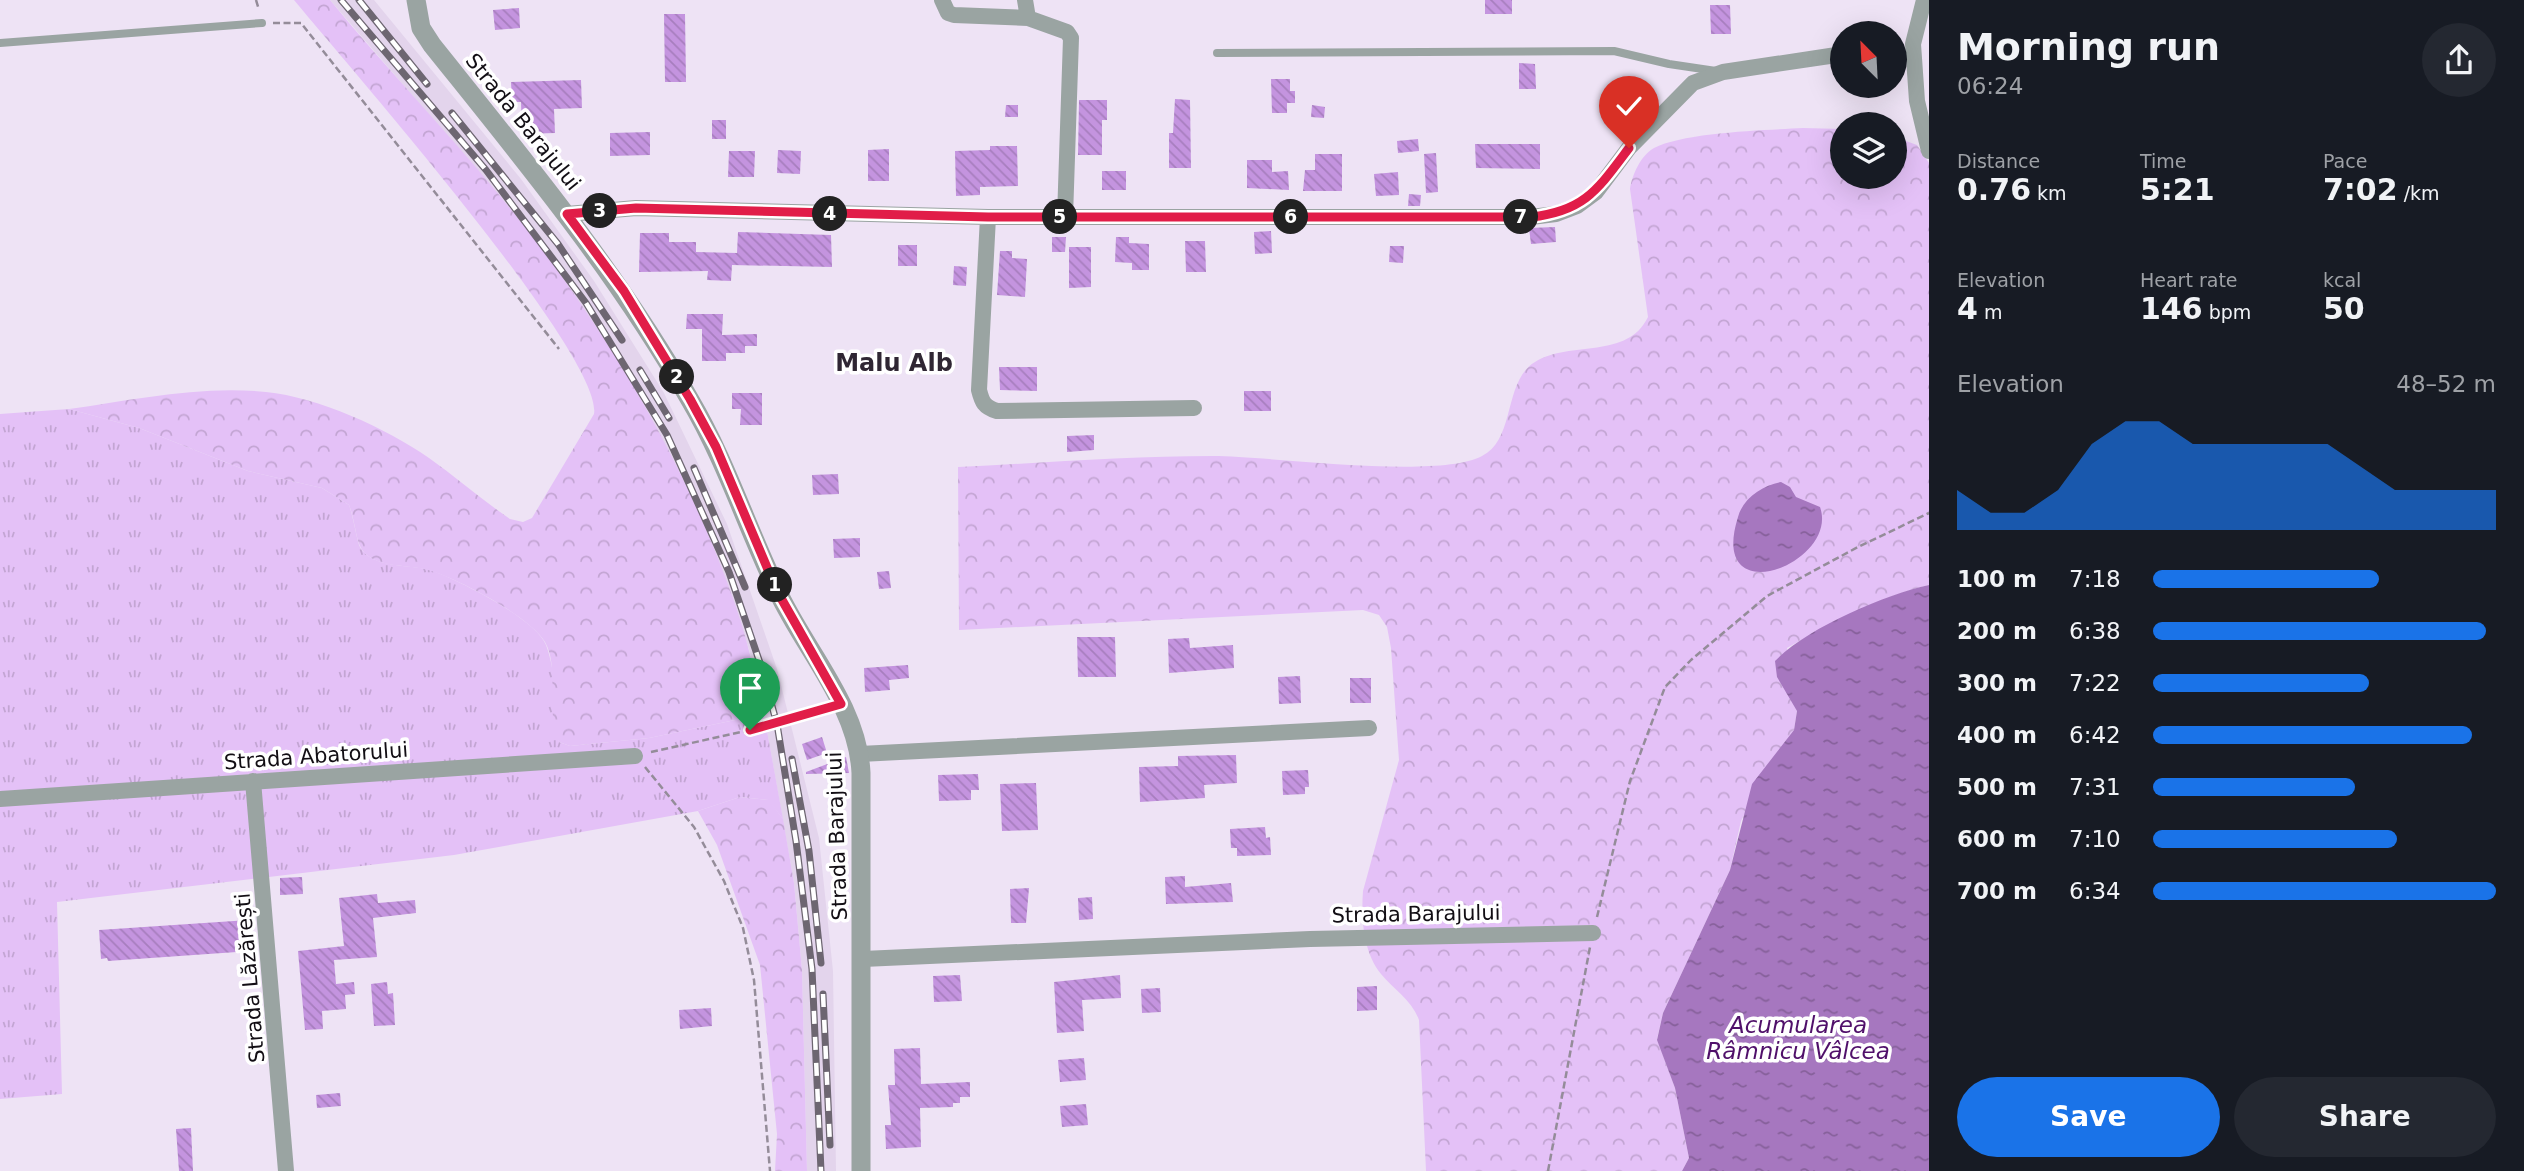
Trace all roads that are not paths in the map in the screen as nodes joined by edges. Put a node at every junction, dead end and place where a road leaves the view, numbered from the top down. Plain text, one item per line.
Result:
1 (416, 0) edge
2 (942, 0) edge
3 (1025, 0) edge
4 (1924, 0) edge
5 (1028, 18) junction
6 (262, 23) road end
7 (0, 43) edge
8 (1913, 44) junction
9 (1908, 45) edge
10 (1217, 53) dead end
11 (1830, 56) edge
12 (1723, 72) junction
13 (1929, 151) edge
14 (567, 214) junction
15 (1065, 216) junction
16 (988, 217) junction
17 (1194, 408) dead end
18 (1369, 728) dead end
19 (860, 754) junction
20 (635, 756) road end
21 (253, 781) junction
22 (0, 799) edge
23 (1593, 933) road end
24 (863, 959) junction
25 (286, 1171) edge
26 (862, 1171) edge

1 - 14 street, Strada Barajului
2 - 5 street
3 - 5 street
4 - 8 street
5 - 15 street
6 - 7 lane
8 - 9 street
8 - 13 street
10 - 12 lane
11 - 12 street
12 - 15 street
14 - 16 street
14 - 19 street, Strada Barajului
15 - 16 street
16 - 17 street
18 - 19 street
19 - 24 street, Strada Barajului
20 - 21 street, Strada Abatorului
21 - 22 street, Strada Abatorului
21 - 25 street, Strada Lăzărești
23 - 24 street, Strada Barajului
24 - 26 street, Strada Barajului

